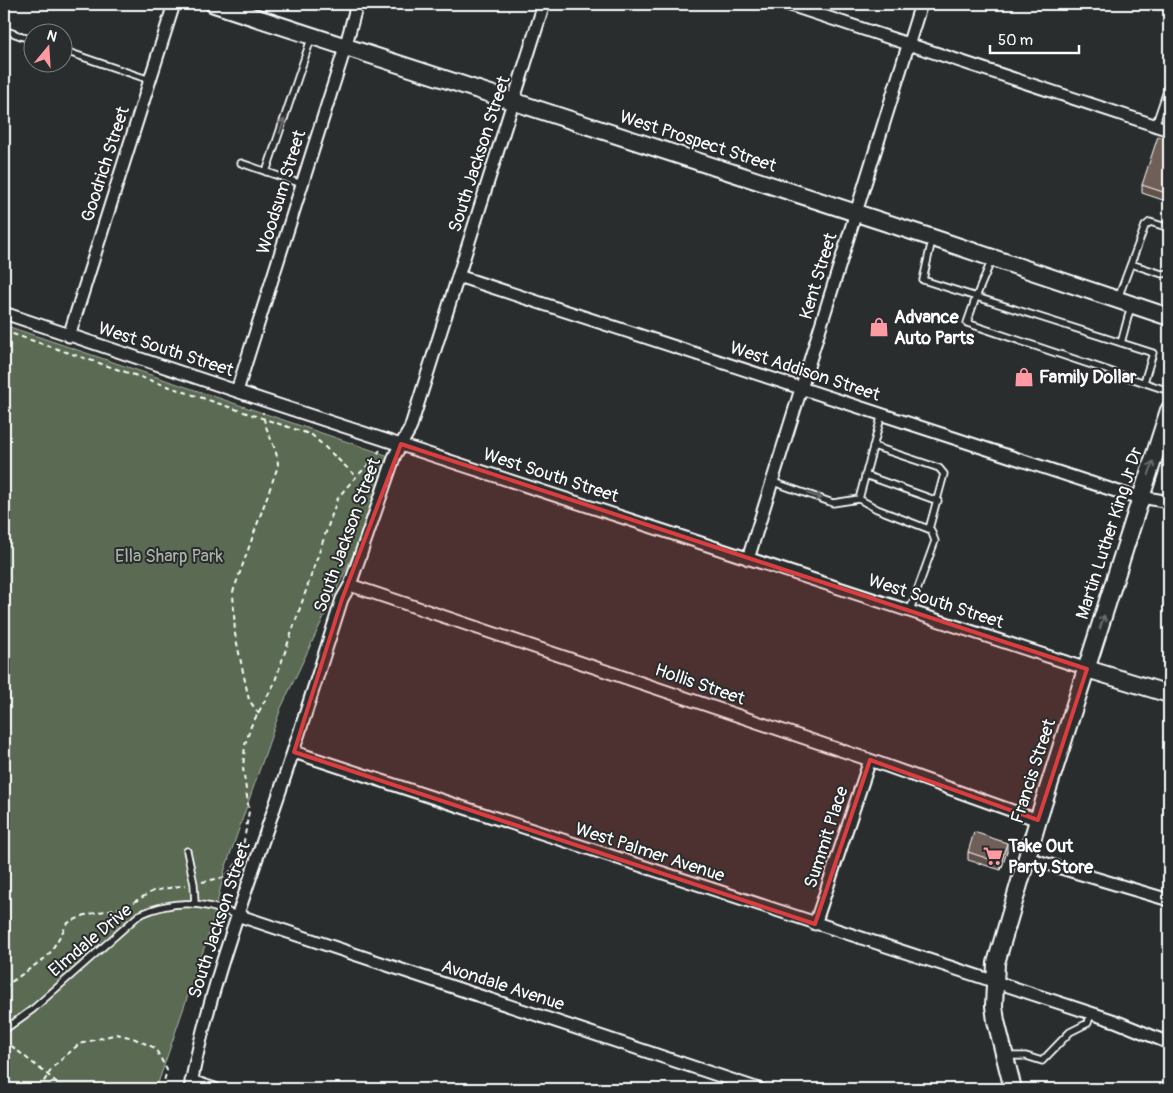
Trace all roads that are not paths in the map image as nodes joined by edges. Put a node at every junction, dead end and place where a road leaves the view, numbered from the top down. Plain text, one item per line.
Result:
1 (174, 4) edge
2 (356, 4) edge
3 (544, 4) edge
4 (787, 4) edge
5 (921, 4) edge
6 (219, 5) edge
7 (4, 30) edge
8 (22, 36) edge
9 (312, 36) junction
10 (908, 44) junction
11 (345, 48) junction
12 (72, 53) edge
13 (150, 80) junction
14 (1169, 84) edge
15 (514, 101) junction
16 (1155, 126) junction
17 (1169, 130) edge
18 (241, 162) dead end
19 (266, 172) junction
20 (302, 184) junction
21 (856, 214) junction
22 (1169, 228) edge
23 (933, 238) junction
24 (992, 259) junction
25 (1131, 264) junction
26 (1169, 273) edge
27 (458, 276) junction
28 (976, 297) junction
29 (1125, 302) junction
30 (4, 313) edge
31 (1169, 317) edge
32 (69, 336) junction
33 (1121, 343) junction
34 (1144, 382) junction
35 (802, 389) junction
36 (237, 391) junction
37 (1169, 391) edge
38 (1169, 410) edge
39 (882, 414) junction
40 (401, 444) junction
41 (873, 446) junction
42 (865, 475) junction
43 (773, 482) junction
44 (1142, 497) junction
45 (858, 499) junction
46 (938, 501) junction
47 (1169, 502) edge
48 (929, 528) junction
49 (748, 559) junction
50 (350, 585) junction
51 (910, 610) junction
52 (1087, 669) junction
53 (1169, 694) edge
54 (294, 752) junction
55 (870, 760) junction
56 (1038, 820) junction
57 (187, 851) dead end
58 (1027, 858) junction
59 (1169, 900) edge
60 (195, 904) junction
61 (237, 915) junction
62 (816, 924) junction
63 (995, 982) junction
64 (1091, 1013) junction
65 (4, 1030) edge
66 (1169, 1042) edge
67 (1004, 1056) junction
68 (190, 1085) edge
69 (215, 1089) edge
70 (759, 1089) edge
71 (1013, 1089) edge

1 - 13 street, Goodrich Street
2 - 11 street, Woodsum Street
3 - 15 street, South Jackson Street
4 - 10 street
5 - 10 street, Kent Street
6 - 9 street, West Prospect Street
7 - 8 lane
9 - 11 street, West Prospect Street
19 -> 9 lane
10 - 16 street
10 - 21 street, Kent Street
11 - 15 street, West Prospect Street
11 - 20 street, Woodsum Street
12 - 13 lane
13 - 32 street, Goodrich Street
14 - 16 lane
15 - 21 street, West Prospect Street
15 - 27 street, South Jackson Street
16 - 17 street
18 - 19 lane
19 - 20 lane
20 - 36 street, Woodsum Street
21 - 23 street, West Prospect Street
21 - 35 street, Kent Street
22 - 25 lane
23 - 24 street, West Prospect Street
23 - 28 lane
24 - 28 lane
24 - 29 street, West Prospect Street
25 - 26 lane
25 - 29 lane
27 - 35 street, West Addison Street
27 - 40 street, South Jackson Street
28 - 33 lane
28 - 34 lane
29 - 31 street, West Prospect Street
29 - 33 lane
30 - 32 street, West South Street
32 - 36 street, West South Street
33 - 34 lane
34 - 37 lane
35 - 39 street, West Addison Street
35 - 43 street, Kent Street
36 - 40 street, West South Street
44 -> 38 street, Martin Luther King Jr Dr
39 - 41 lane
39 - 44 street, West Addison Street
40 - 49 street, West South Street
40 - 50 street, South Jackson Street
41 - 42 lane
41 - 46 lane
42 - 45 lane
42 - 46 lane
43 -> 45 lane
43 - 49 street, Kent Street
44 - 47 street, West Addison Street
52 -> 44 street, Martin Luther King Jr Dr
45 - 48 lane
46 - 48 lane
48 - 51 lane
49 - 51 street, West South Street
50 - 54 street, South Jackson Street
50 - 55 street, Hollis Street
51 - 52 street, West South Street
52 - 53 street
52 - 56 street, Francis Street
54 - 61 street, South Jackson Street
54 - 62 street, West Palmer Avenue
55 - 56 street, Hollis Street
55 - 62 street, Summit Place
56 - 58 street, Francis Street
57 - 60 lane
58 - 59 street
58 - 63 street, Francis Street
60 - 61 lane, Elmdale Drive
60 - 65 lane, Elmdale Drive
61 - 68 street, South Jackson Street
61 - 70 street, Avondale Avenue
62 - 63 street, West Palmer Avenue
63 - 64 street, West Palmer Avenue
63 - 67 street, Francis Street
64 - 66 street, West Palmer Avenue
64 - 67 lane
67 - 71 street, Francis Street
68 - 69 street

